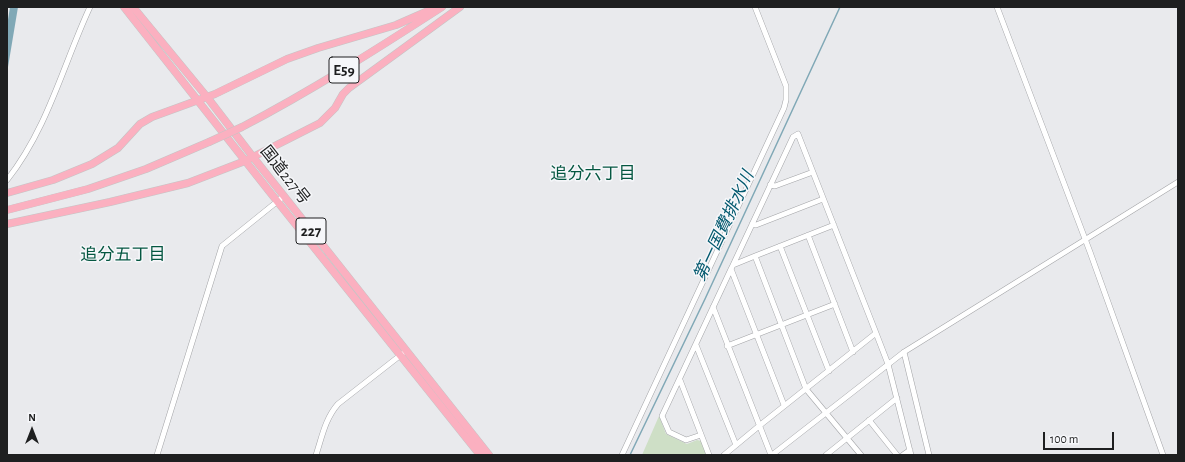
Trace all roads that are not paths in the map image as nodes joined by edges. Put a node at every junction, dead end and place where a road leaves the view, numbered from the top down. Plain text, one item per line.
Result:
1 (90, 7) edge
2 (124, 7) edge
3 (133, 7) edge
4 (437, 7) edge
5 (442, 7) edge
6 (460, 7) edge
7 (756, 7) edge
8 (997, 7) edge
9 (207, 97) junction
10 (198, 101) junction
11 (253, 157) junction
12 (245, 161) junction
13 (813, 172) junction
14 (7, 180) edge
15 (1178, 182) edge
16 (770, 185) junction
17 (7, 193) edge
18 (284, 196) junction
19 (823, 199) junction
20 (277, 201) junction
21 (7, 210) edge
22 (7, 224) edge
23 (752, 224) junction
24 (834, 225) junction
25 (808, 235) junction
26 (1085, 240) junction
27 (780, 246) junction
28 (755, 256) junction
29 (732, 267) junction
30 (835, 304) junction
31 (713, 307) junction
32 (807, 314) junction
33 (782, 325) junction
34 (876, 334) junction
35 (756, 335) junction
36 (696, 345) junction
37 (727, 346) junction
38 (853, 352) junction
39 (904, 352) junction
40 (403, 353) junction
41 (888, 364) junction
42 (829, 371) junction
43 (680, 380) junction
44 (806, 389) junction
45 (897, 398) junction
46 (784, 405) junction
47 (826, 413) junction
48 (869, 420) junction
49 (759, 426) junction
50 (701, 435) junction
51 (847, 438) junction
52 (736, 445) junction
53 (910, 452) edge
54 (157, 455) edge
55 (316, 455) edge
56 (480, 455) edge
57 (489, 455) edge
58 (622, 455) edge
59 (709, 455) edge
60 (724, 455) edge
61 (772, 455) edge
62 (827, 455) edge
63 (861, 455) edge
64 (896, 455) edge
65 (903, 455) edge
66 (929, 455) edge
67 (1163, 455) edge

1 - 14 street
2 - 10 highway, 国道227号 / 227
3 - 9 highway, 国道227号 / 227
4 - 9 highway
5 - 21 highway, E59, bridge
6 - 11 highway
7 - 58 street
8 - 26 street
9 - 10 highway
9 - 11 highway, 国道227号 / 227
10 - 12 highway, 国道227号 / 227
10 - 17 highway
11 - 12 highway
11 - 18 highway, 国道227号 / 227
12 - 20 highway, 国道227号 / 227
12 - 22 highway
13 - 16 street
13 - 16 street
13 - 19 street
15 - 26 street
16 - 23 street
18 - 20 street
18 - 40 highway, 国道227号 / 227
19 - 23 street
19 - 24 street
20 - 40 highway, 国道227号 / 227
20 - 54 street
23 - 29 street
24 - 25 street
24 - 34 street
25 - 27 street
25 - 30 street
26 - 39 street
26 - 67 street
27 - 28 street
27 - 32 street
28 - 29 street
28 - 33 street
29 - 31 street
29 - 35 street
30 - 32 street
30 - 38 street
31 - 36 street
31 - 37 street
32 - 33 street
32 - 42 street
33 - 35 street
33 - 44 street
34 - 38 street
34 - 41 street
35 - 37 street
35 - 46 street
36 - 43 street
36 - 52 street
37 - 49 street
38 - 42 street
39 - 41 street
39 - 66 street
40 - 55 street
40 - 56 highway, 国道227号 / 227
40 - 57 highway, 国道227号 / 227
41 - 45 street
41 - 47 street
42 - 44 street
43 - 50 street
43 - 50 street
44 - 46 street
44 - 47 street
45 - 48 street
45 - 53 street
46 - 49 street
47 - 51 street
47 - 61 street
48 - 51 street
48 - 64 street
49 - 52 street
49 - 61 street
50 - 59 street
51 - 62 street
51 - 63 street
52 - 60 street
53 - 65 street

